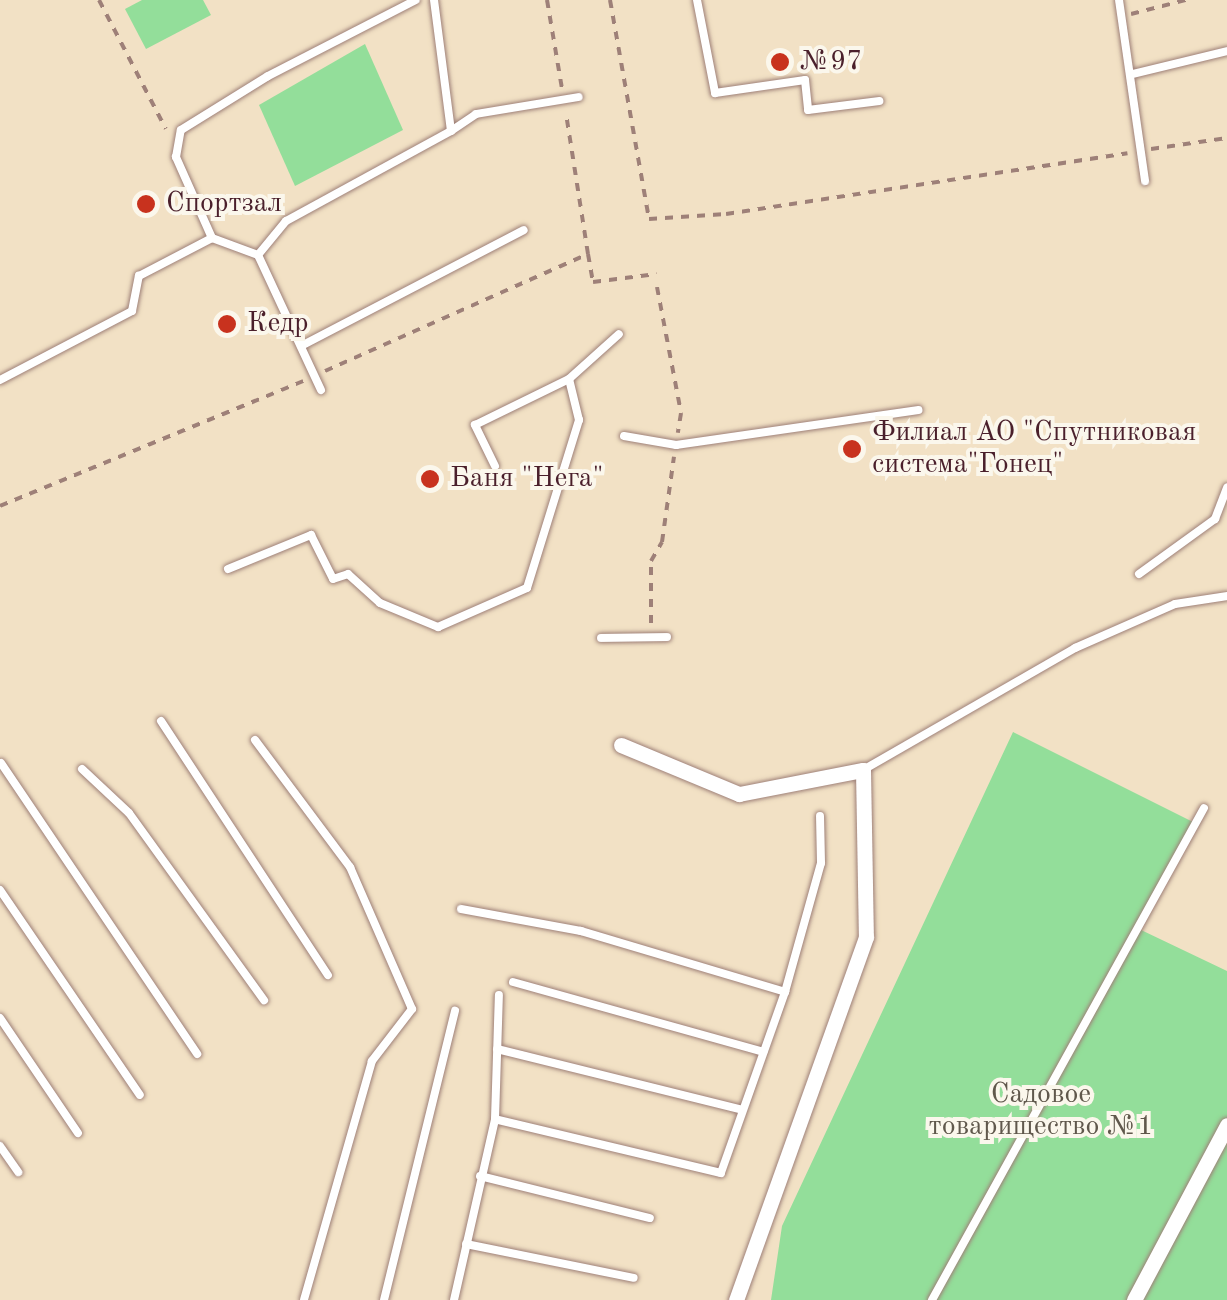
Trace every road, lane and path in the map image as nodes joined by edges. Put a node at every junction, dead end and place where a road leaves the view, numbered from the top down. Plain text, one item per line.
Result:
1 (98, 0) edge
2 (416, 0) edge
3 (434, 0) edge
4 (610, 0) edge
5 (697, 0) edge
6 (1119, 0) edge
7 (1186, 0) edge
8 (1122, 17) junction
9 (1227, 51) edge
10 (1133, 74) junction
11 (578, 97) dead end
12 (879, 101) dead end
13 (159, 115) dead end
14 (451, 131) junction
15 (1227, 138) edge
16 (1141, 150) junction
17 (1145, 182) dead end
18 (524, 230) dead end
19 (212, 238) junction
20 (588, 254) dead end
21 (258, 256) junction
22 (656, 274) dead end
23 (657, 286) dead end
24 (619, 334) dead end
25 (301, 346) junction
26 (314, 376) junction
27 (570, 379) junction
28 (0, 380) edge
29 (321, 390) dead end
30 (918, 410) dead end
31 (624, 436) dead end
32 (676, 445) junction
33 (495, 466) dead end
34 (1227, 486) edge
35 (0, 506) edge
36 (228, 569) dead end
37 (1139, 574) dead end
38 (1227, 596) edge
39 (666, 637) joint
40 (601, 638) dead end
41 (161, 721) dead end
42 (255, 740) dead end
43 (621, 745) dead end
44 (1, 763) edge
45 (82, 768) dead end
46 (862, 770) junction
47 (1204, 808) dead end
48 (820, 816) dead end
49 (0, 890) edge
50 (460, 909) dead end
51 (328, 975) dead end
52 (514, 982) dead end
53 (785, 992) junction
54 (499, 995) dead end
55 (264, 1000) dead end
56 (456, 1012) dead end
57 (0, 1018) edge
58 (497, 1049) junction
59 (764, 1052) junction
60 (197, 1054) dead end
61 (140, 1095) dead end
62 (743, 1110) junction
63 (495, 1120) junction
64 (1227, 1125) edge
65 (78, 1133) dead end
66 (0, 1146) edge
67 (18, 1172) dead end
68 (480, 1176) junction
69 (650, 1218) dead end
70 (466, 1244) junction
71 (634, 1278) dead end
72 (304, 1300) edge
73 (384, 1300) edge
74 (454, 1300) edge
75 (736, 1300) edge
76 (932, 1300) edge
77 (1134, 1300) edge

1 - 13 path
2 - 19 lane
3 - 14 lane
4 - 16 path
5 - 12 lane
6 - 8 lane
7 - 8 path
8 - 10 lane
9 - 10 lane
10 - 16 lane
11 - 14 lane
14 - 21 lane
15 - 16 path
16 - 17 lane
18 - 25 lane
19 - 21 lane
19 - 28 lane
20 - 22 path
21 - 25 lane
23 - 32 path
24 - 27 lane
25 - 26 lane
26 - 29 lane
26 - 35 path
27 - 33 lane
27 - 36 lane
30 - 32 lane
31 - 32 lane
32 - 39 path
34 - 37 lane
38 - 46 lane
39 - 40 lane
41 - 51 lane
42 - 72 lane
43 - 46 street
44 - 60 lane
45 - 55 lane
46 - 75 street
47 - 76 lane
48 - 53 lane
49 - 61 lane
50 - 53 lane
52 - 59 lane
53 - 59 lane
54 - 58 lane
56 - 73 lane
57 - 65 lane
58 - 62 lane
58 - 63 lane
59 - 62 lane
62 - 63 lane
63 - 68 lane
64 - 77 street
66 - 67 lane
68 - 69 lane
68 - 70 lane
70 - 71 lane
70 - 74 lane

